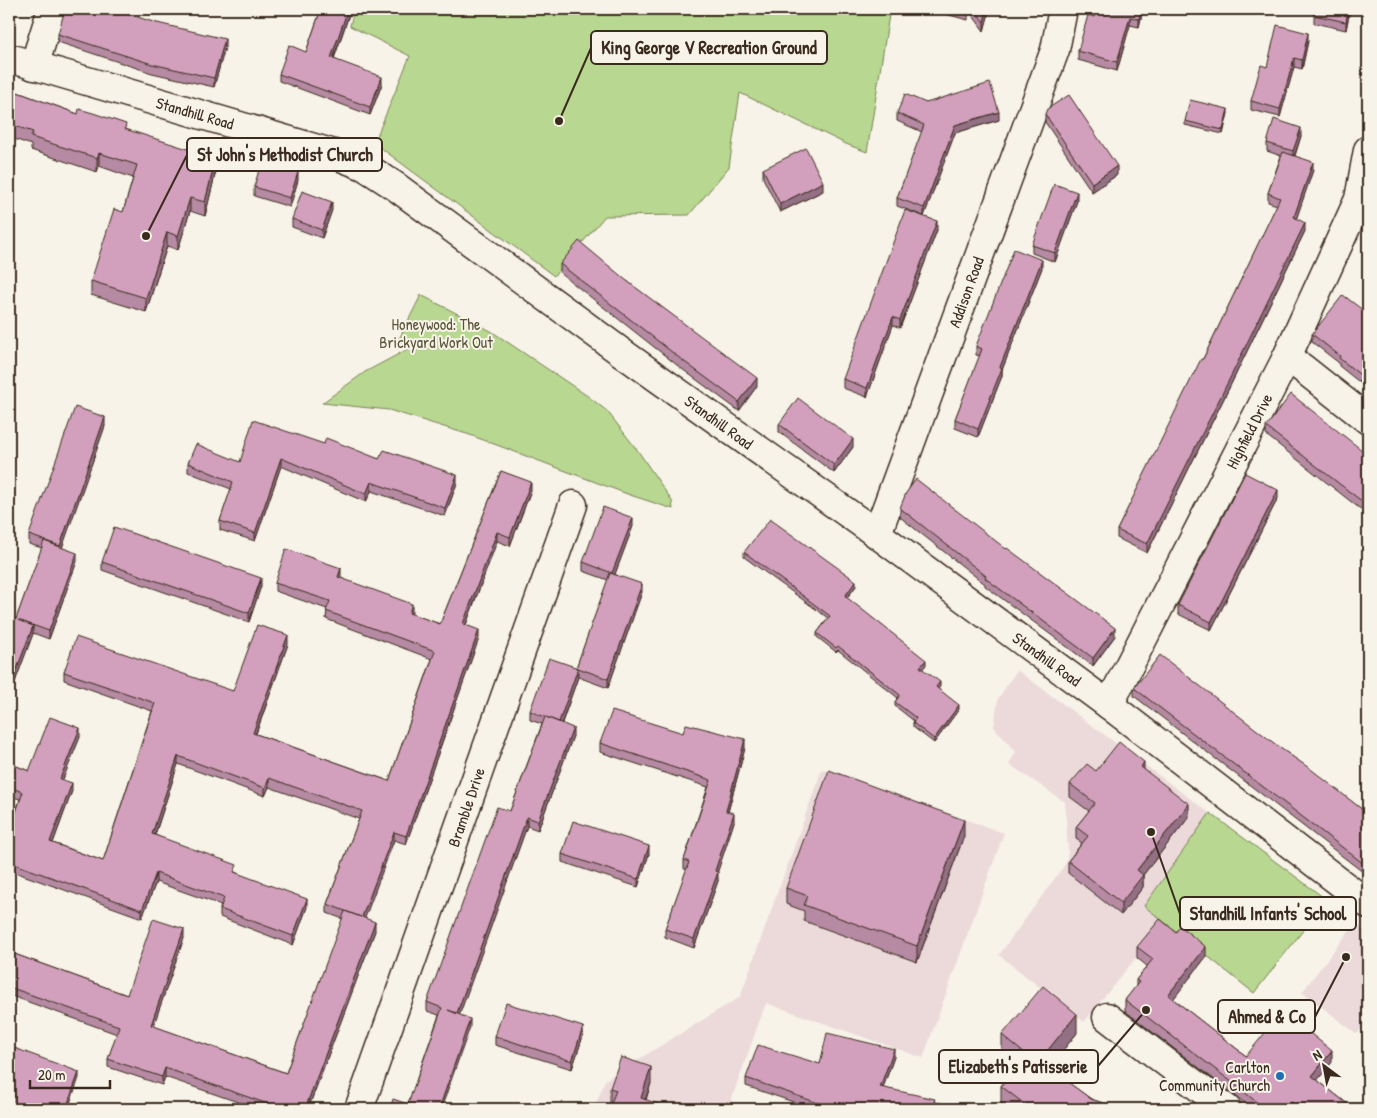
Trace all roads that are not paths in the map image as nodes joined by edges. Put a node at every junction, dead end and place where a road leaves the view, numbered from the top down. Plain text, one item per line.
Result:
1 (52, 9) edge
2 (1063, 9) edge
3 (9, 58) edge
4 (34, 66) junction
5 (1368, 150) edge
6 (1286, 359) junction
7 (1368, 420) edge
8 (572, 505) dead end
9 (877, 534) junction
10 (1109, 705) junction
11 (1368, 904) edge
12 (1107, 1017) dead end
13 (359, 1109) edge
14 (1227, 1109) edge

1 - 4 street
2 - 9 street, Addison Road
3 - 4 street, Standhill Road
4 - 9 street, Standhill Road
5 - 6 street, Highfield Drive
6 - 7 street
6 - 10 street, Highfield Drive
8 - 13 street, Bramble Drive
9 - 10 street, Standhill Road
10 - 11 street, Standhill Road
12 - 14 street

